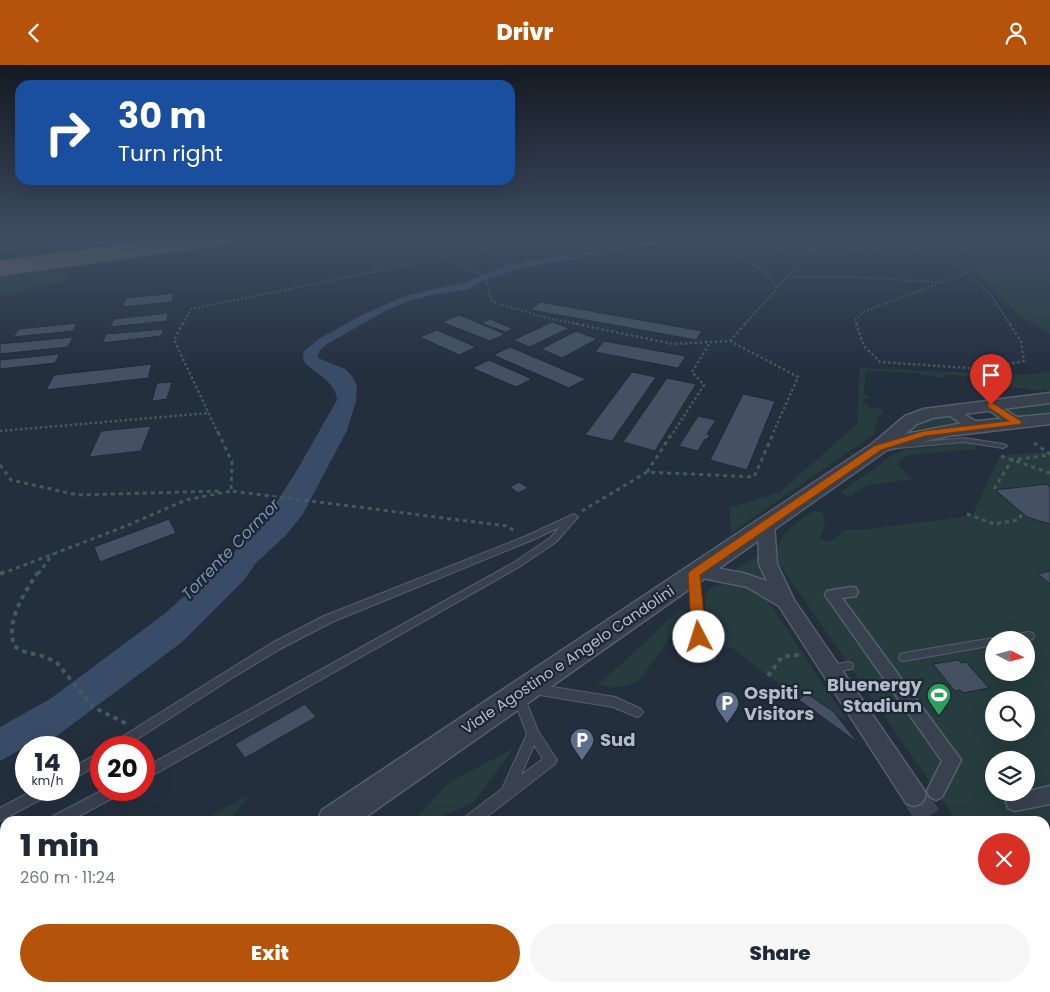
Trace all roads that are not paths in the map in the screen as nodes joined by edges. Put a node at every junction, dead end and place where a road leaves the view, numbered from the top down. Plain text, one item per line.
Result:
1 (1050, 398) edge
2 (991, 405) junction
3 (951, 410) junction
4 (1050, 419) edge
5 (1017, 423) junction
6 (975, 427) junction
7 (1003, 446) dead end
8 (878, 448) junction
9 (766, 524) junction
10 (696, 572) junction
11 (851, 592) dead end
12 (786, 603) junction
13 (985, 643) edge
14 (710, 656) dead end
15 (904, 657) dead end
16 (522, 691) junction
17 (637, 712) dead end
18 (533, 734) junction
19 (134, 736) edge
20 (155, 768) edge
21 (383, 787) junction
22 (936, 791) dead end
23 (507, 794) junction
24 (914, 795) tunnel mouth
25 (1050, 795) edge
26 (26, 801) edge
27 (95, 801) edge
28 (1015, 802) dead end
29 (368, 813) dead end
30 (0, 815) edge
31 (67, 816) edge
32 (340, 816) edge
33 (478, 816) edge

1 - 2 street, Viale Agostino e Angelo Candolini
2 - 3 street, Viale Agostino e Angelo Candolini
2 - 5 street
3 - 6 street
3 - 8 street, Viale Agostino e Angelo Candolini
4 - 5 street, Viale Agostino e Angelo Candolini
5 - 6 street, Viale Agostino e Angelo Candolini
6 - 8 street, Viale Agostino e Angelo Candolini
7 - 8 lane
8 - 9 street, Viale Agostino e Angelo Candolini
9 - 10 street, Viale Agostino e Angelo Candolini
9 - 12 street
10 - 12 street
10 - 14 lane
10 - 16 street, Viale Agostino e Angelo Candolini
11 - 22 street
12 - 24 street
13 - 15 lane
16 - 17 lane
16 - 18 lane
16 - 21 street, Viale Agostino e Angelo Candolini
18 - 23 lane
18 - 23 lane
19 - 20 lane
21 - 29 lane
21 - 32 street, Viale Agostino e Angelo Candolini
23 - 33 lane
25 - 28 street
26 - 30 lane
27 - 31 lane

